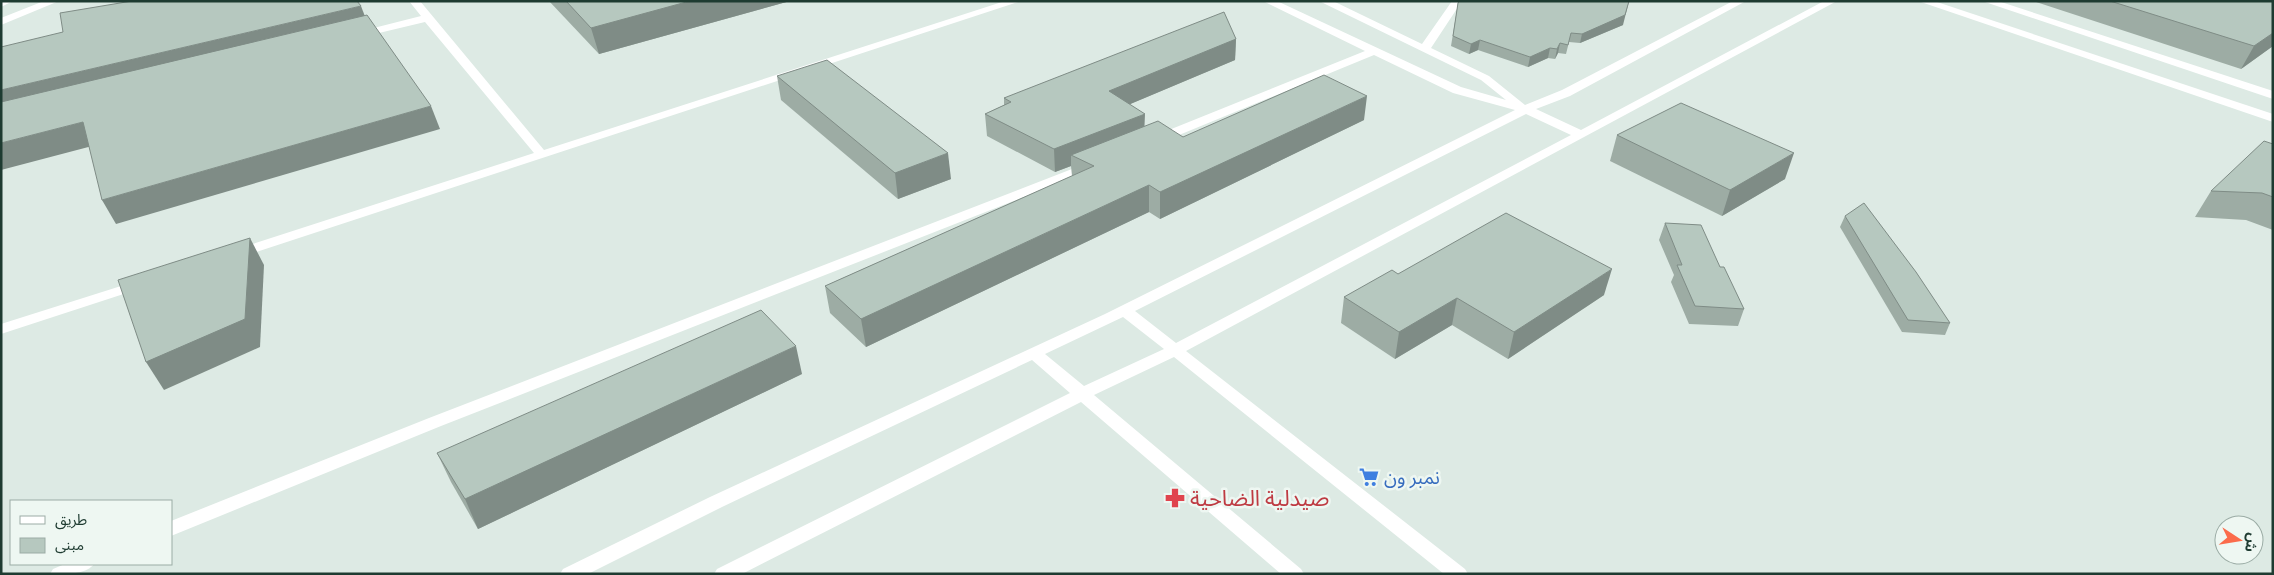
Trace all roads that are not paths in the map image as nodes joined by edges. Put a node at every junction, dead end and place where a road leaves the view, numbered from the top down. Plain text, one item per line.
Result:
1 (8, 1) edge
2 (54, 1) edge
3 (414, 1) edge
4 (1016, 1) edge
5 (1268, 1) edge
6 (1324, 1) edge
7 (1457, 1) edge
8 (1741, 1) edge
9 (1832, 1) edge
10 (1923, 1) edge
11 (1987, 1) edge
12 (1, 4) edge
13 (427, 18) junction
14 (1, 22) edge
15 (350, 37) edge
16 (1424, 49) junction
17 (1374, 51) junction
18 (2273, 95) edge
19 (1526, 109) junction
20 (2273, 118) edge
21 (1582, 135) junction
22 (1142, 145) edge
23 (541, 154) junction
24 (1107, 160) edge
25 (219, 259) edge
26 (153, 280) edge
27 (1124, 310) junction
28 (1, 329) edge
29 (1176, 350) junction
30 (1034, 353) junction
31 (1082, 394) junction
32 (172, 529) edge
33 (82, 565) edge
34 (60, 574) edge
35 (570, 574) edge
36 (724, 574) edge
37 (1294, 574) edge
38 (1458, 574) edge

1 - 12 street
2 - 14 street
3 - 13 street
4 - 23 street
5 - 17 street
6 - 16 street
7 - 16 street
8 - 19 street
9 - 21 street
10 - 20 street
11 - 18 street
13 - 15 street
13 - 23 street
16 - 19 street
17 - 19 street
17 - 22 street
19 - 21 street
19 - 27 street
21 - 29 street
23 - 25 street
24 - 32 street
26 - 28 street
27 - 29 street
27 - 30 street
29 - 31 street
29 - 38 street
30 - 31 street
30 - 35 street
31 - 36 street
31 - 37 street
33 - 34 street

